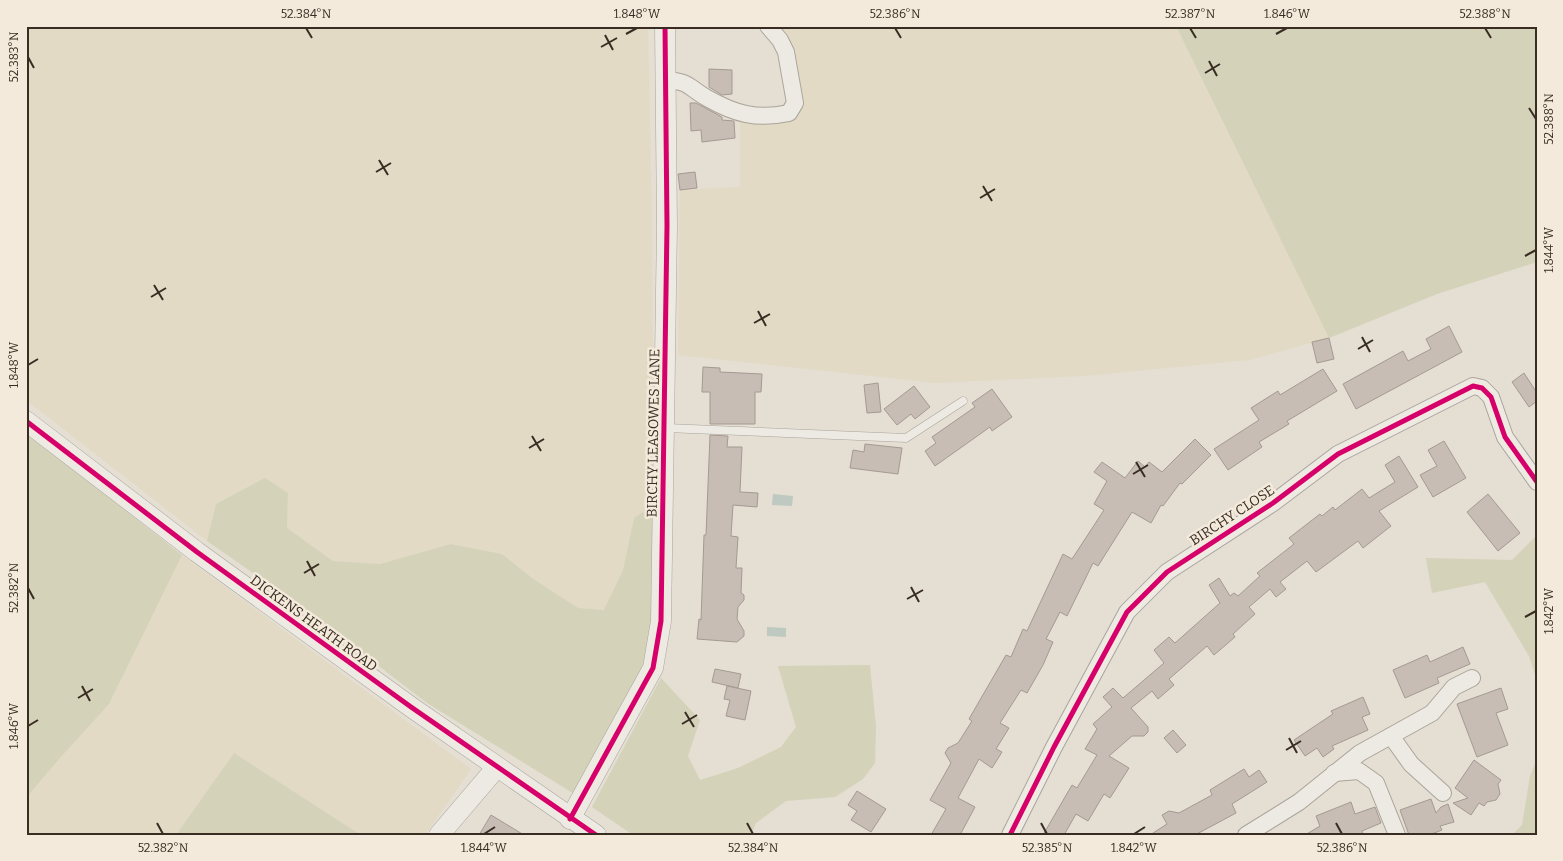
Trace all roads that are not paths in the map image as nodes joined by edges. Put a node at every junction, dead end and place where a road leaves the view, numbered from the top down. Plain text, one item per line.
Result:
1 (665, 26) edge
2 (768, 26) edge
3 (666, 80) junction
4 (962, 401) dead end
5 (26, 421) edge
6 (664, 428) junction
7 (1537, 482) edge
8 (1472, 678) dead end
9 (1391, 736) junction
10 (497, 767) junction
11 (1334, 774) junction
12 (1443, 792) dead end
13 (570, 819) junction
14 (439, 835) edge
15 (596, 835) edge
16 (1010, 835) edge
17 (1246, 835) edge
18 (1397, 835) edge

1 - 3 street, BIRCHY LEASOWES LANE
2 - 3 street
3 - 6 street, BIRCHY LEASOWES LANE
4 - 6 lane
5 - 10 street, DICKENS HEATH ROAD
6 - 13 street, BIRCHY LEASOWES LANE
7 - 16 street, BIRCHY CLOSE
8 - 9 street
9 - 11 street
9 - 12 street
10 - 13 street, DICKENS HEATH ROAD
10 - 14 street
11 - 17 street
11 - 18 street
13 - 15 street, DICKENS HEATH ROAD

